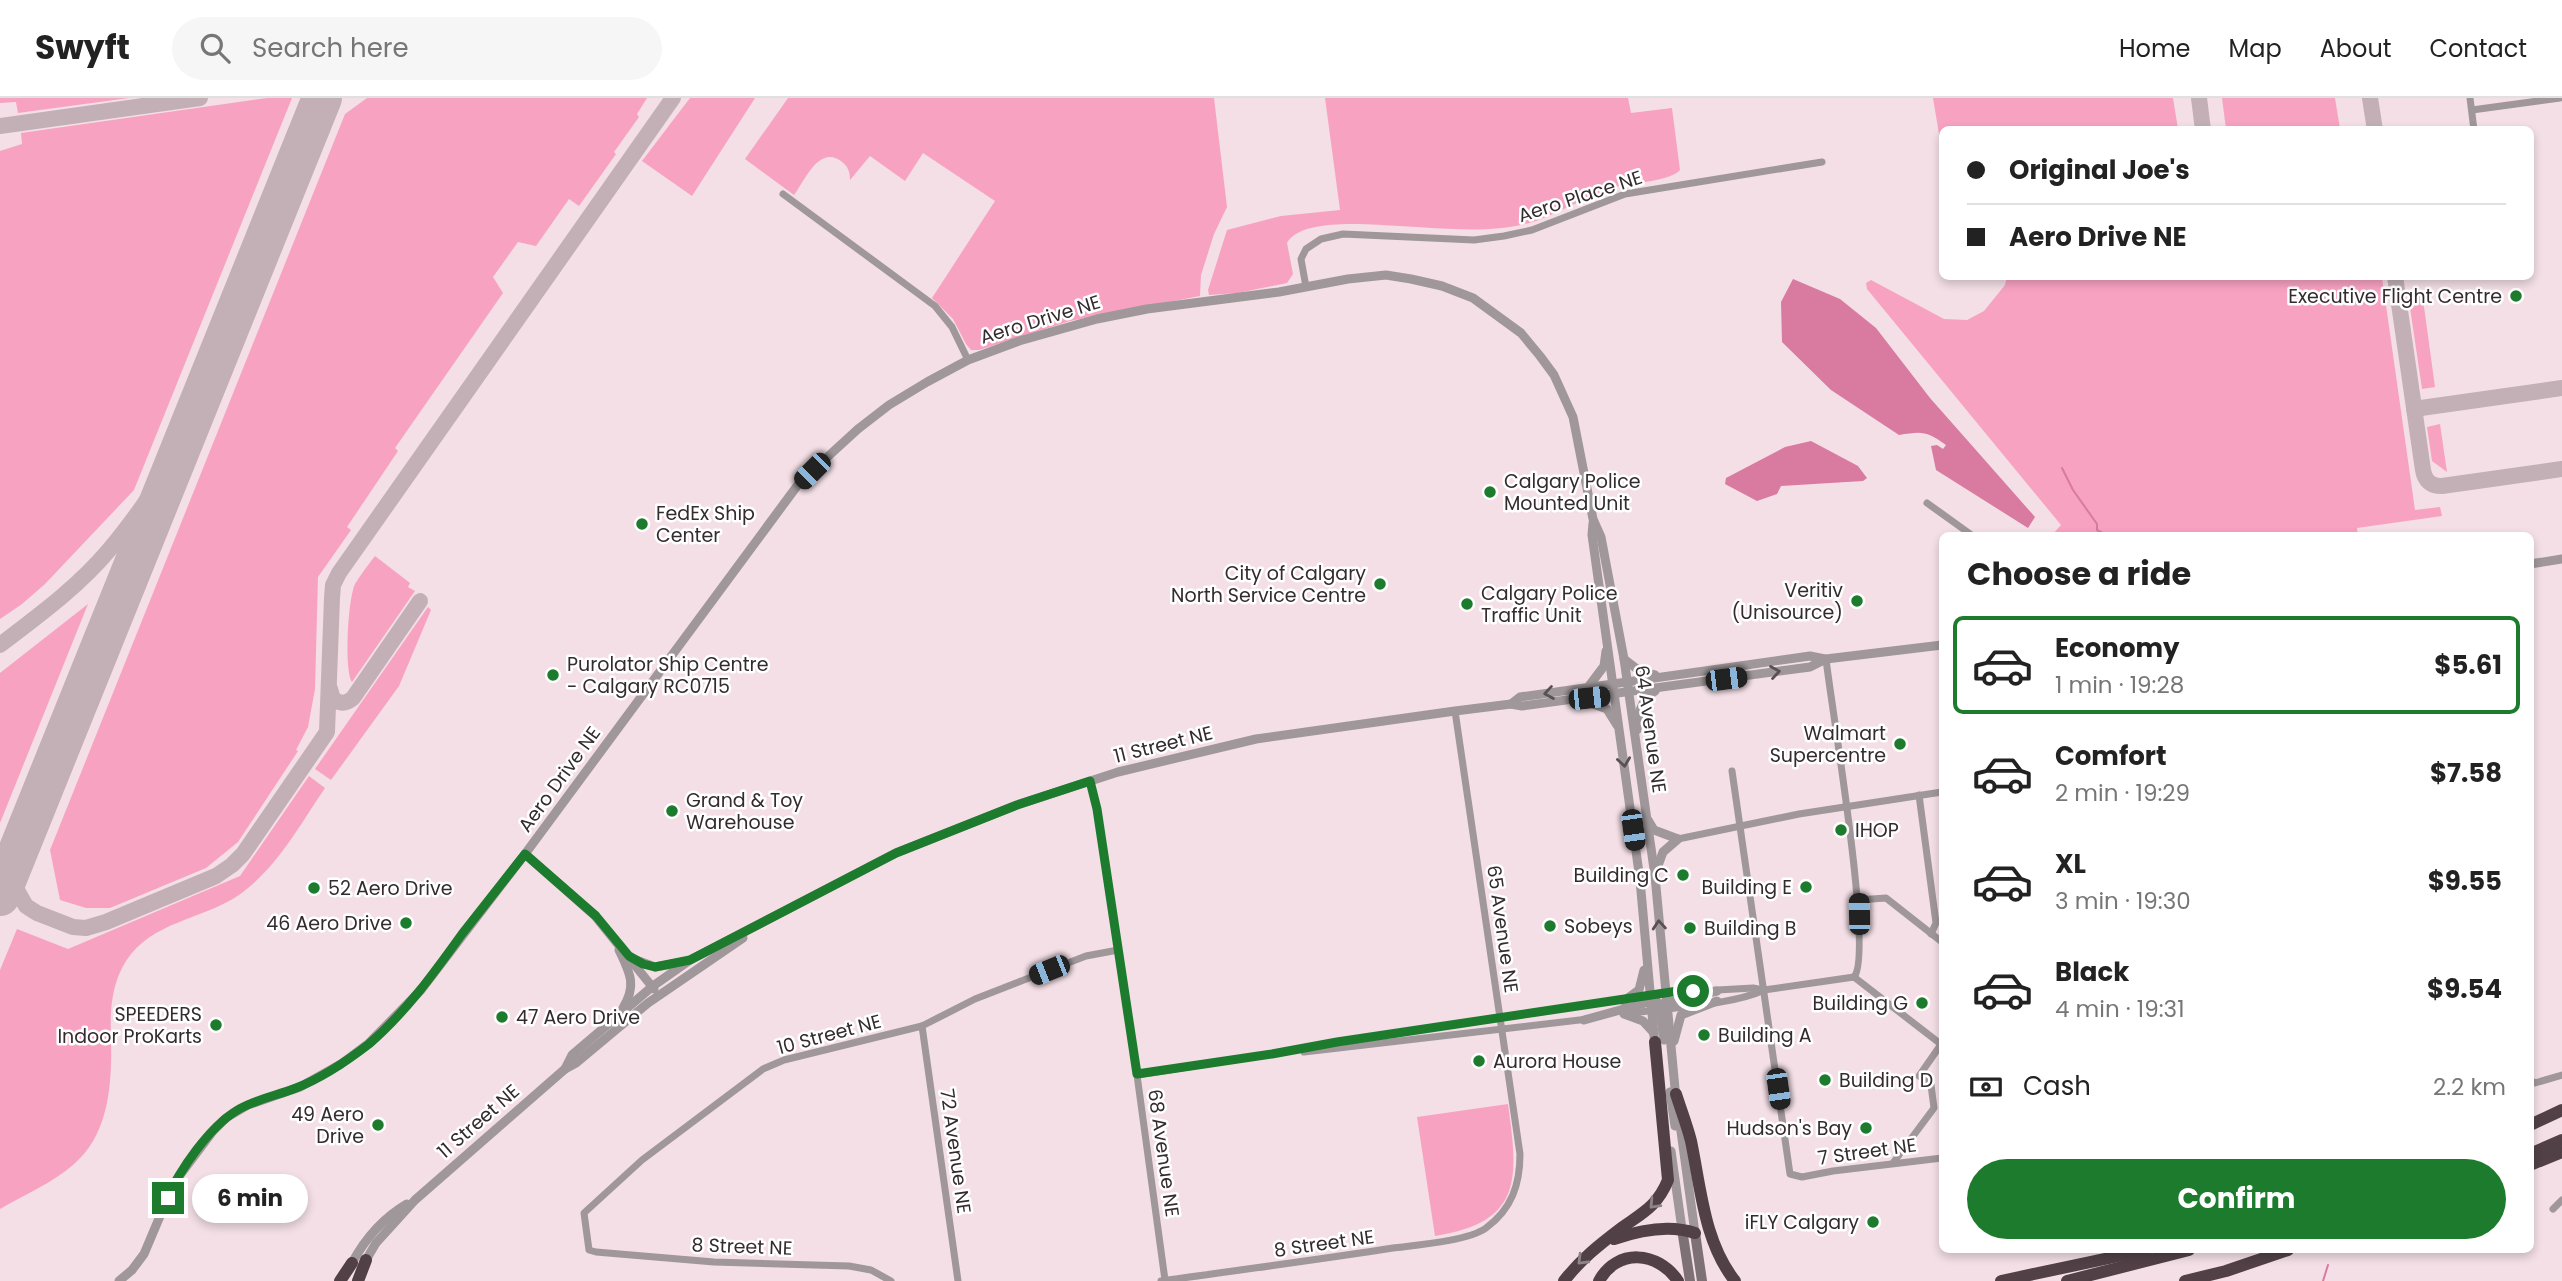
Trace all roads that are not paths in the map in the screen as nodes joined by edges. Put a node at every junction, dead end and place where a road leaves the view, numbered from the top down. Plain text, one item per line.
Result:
1 (2470, 98) edge
2 (2560, 98) edge
3 (2472, 110) junction
4 (2474, 126) edge
5 (1822, 162) dead end
6 (783, 194) dead end
7 (1306, 287) junction
8 (968, 360) junction
9 (1927, 503) dead end
10 (1593, 519) junction
11 (1967, 532) edge
12 (2562, 559) edge
13 (2534, 563) edge
14 (1607, 632) junction
15 (1939, 645) edge
16 (1623, 659) junction
17 (1826, 659) junction
18 (1729, 667) junction
19 (1668, 676) junction
20 (1614, 683) junction
21 (1589, 686) junction
22 (1627, 687) junction
23 (1659, 688) junction
24 (1615, 695) junction
25 (1570, 700) junction
26 (1511, 704) junction
27 (1455, 711) junction
28 (1619, 727) junction
29 (1637, 753) junction
30 (1732, 771) dead end
31 (1090, 781) junction
32 (1939, 792) edge
33 (1919, 795) junction
34 (1846, 806) junction
35 (1646, 817) junction
36 (1742, 827) junction
37 (1678, 839) junction
38 (525, 854) junction
39 (1655, 876) junction
40 (1858, 900) junction
41 (1642, 903) junction
42 (768, 921) junction
43 (608, 930) junction
44 (1931, 934) junction
45 (1939, 940) edge
46 (1118, 950) junction
47 (629, 956) junction
48 (690, 960) junction
49 (1854, 977) junction
50 (1764, 990) junction
51 (656, 991) junction
52 (1717, 996) junction
53 (1624, 1001) junction
54 (1659, 1003) junction
55 (621, 1013) junction
56 (1624, 1014) junction
57 (1500, 1019) junction
58 (1584, 1020) junction
59 (922, 1026) junction
60 (1502, 1031) junction
61 (1655, 1038) junction
62 (1939, 1042) edge
63 (1939, 1048) edge
64 (1272, 1054) junction
65 (1672, 1060) junction
66 (565, 1069) junction
67 (1137, 1074) junction
68 (2562, 1075) edge
69 (2534, 1082) edge
70 (1676, 1094) junction
71 (2562, 1110) edge
72 (2534, 1123) edge
73 (2562, 1140) edge
74 (2534, 1152) edge
75 (2562, 1152) edge
76 (1939, 1158) edge
77 (1893, 1163) junction
78 (2534, 1163) edge
79 (1690, 1197) junction
80 (415, 1200) junction
81 (2562, 1200) edge
82 (2553, 1209) dead end
83 (1488, 1226) joint
84 (1689, 1231) junction
85 (1604, 1242) junction
86 (589, 1250) joint
87 (2133, 1253) edge
88 (2177, 1253) edge
89 (2279, 1253) edge
90 (366, 1260) joint
91 (352, 1263) junction
92 (120, 1281) edge
93 (340, 1281) edge
94 (346, 1281) edge
95 (359, 1281) edge
96 (891, 1281) edge
97 (958, 1281) edge
98 (1163, 1281) edge
99 (1564, 1281) edge
100 (1599, 1281) edge
101 (1678, 1281) edge
102 (1690, 1281) edge
103 (1702, 1281) edge
104 (1735, 1281) edge
105 (2001, 1281) edge
106 (2067, 1281) edge
107 (2185, 1281) edge

1 - 3 street
2 - 3 street
3 - 4 street
5 - 7 street, Aero Place NE
6 - 8 street
7 - 8 street, Aero Drive NE
7 - 10 street, 64 Avenue NE
8 - 38 street, Aero Drive NE
9 - 11 street
10 - 14 street, 64 Avenue NE
10 - 16 street, 64 Avenue NE
12 - 13 street
14 - 20 street, 64 Avenue NE
14 - 21 street
15 - 17 street, 11 Street NE
16 - 19 street
16 - 22 street, 64 Avenue NE
17 - 18 street, 11 Street NE
23 -> 17 street, 11 Street NE
17 - 34 street
18 - 19 street, 11 Street NE
18 - 22 street
19 - 22 street, 11 Street NE
20 - 21 street, 11 Street NE
20 - 22 street, 11 Street NE
20 - 24 street, 64 Avenue NE
21 -> 26 street, 11 Street NE
22 - 23 street, 11 Street NE
22 - 24 street
22 - 29 street, 64 Avenue NE
23 - 29 street
24 - 25 street, 11 Street NE
24 - 28 street, 64 Avenue NE
25 - 26 street, 11 Street NE
25 - 28 street
26 - 27 street, 11 Street NE
27 - 31 street, 11 Street NE
27 - 57 street, 65 Avenue NE
28 -> 41 street, 64 Avenue NE
29 - 35 street, 64 Avenue NE
30 - 36 street
31 - 42 street, 11 Street NE
31 - 46 street, 68 Avenue NE
32 - 33 street
33 - 34 street
33 - 44 street
34 - 36 street
34 - 40 street
35 - 37 street
35 - 39 street, 64 Avenue NE
36 - 37 street
36 - 50 street
37 - 39 street
38 - 43 street
38 - 92 street, Aero Drive NE
54 -> 39 street, 64 Avenue NE
40 - 44 street
40 - 49 street
41 - 53 street
41 - 54 street, 64 Avenue NE
42 - 48 street, 11 Street NE
42 - 51 street, 11 Street NE
43 - 47 street
43 - 55 street
44 - 45 street
46 - 59 street, 10 Street NE
46 - 67 street, 68 Avenue NE
47 - 48 street
47 - 51 street
48 - 51 street, 11 Street NE
49 - 50 street
49 - 62 street
50 - 52 street
50 - 77 street, 7 Street NE
51 - 55 street, 11 Street NE
51 - 66 street, 11 Street NE
52 - 54 street
52 - 65 street
53 - 54 street
53 - 57 street
54 - 56 street
54 - 58 street
54 - 61 street, 64 Avenue NE
54 - 65 street, 64 Avenue NE
54 - 79 street
55 - 66 street, 11 Street NE
56 - 58 street
56 - 61 street
57 - 60 street, 65 Avenue NE
57 - 64 street
58 - 60 street
59 - 86 street, 10 Street NE
59 - 97 street, 72 Avenue NE
60 - 64 street
60 - 83 street, 65 Avenue NE
61 - 84 street, 64 Avenue NE
61 -> 85 highway
63 - 77 street
64 - 67 street
65 - 70 street, 64 Avenue NE
66 - 80 street, 11 Street NE
67 - 98 street, 68 Avenue NE
68 - 69 street
70 - 79 street, 64 Avenue NE
70 - 104 highway
71 - 72 highway
73 - 74 highway
75 - 78 highway
76 - 77 street, 7 Street NE
79 - 84 street, 64 Avenue NE
80 - 90 street, 11 Street NE
80 - 91 street, 11 Street NE
81 - 82 street
83 - 98 street, 8 Street NE
84 - 85 highway
84 - 102 main road, 64 Avenue NE
84 - 103 main road, 64 Avenue NE
85 -> 99 highway
86 - 96 street, 8 Street NE
87 - 105 highway
88 - 106 highway
89 - 107 highway
90 - 95 highway
91 - 93 highway
91 - 94 highway
100 - 101 highway

